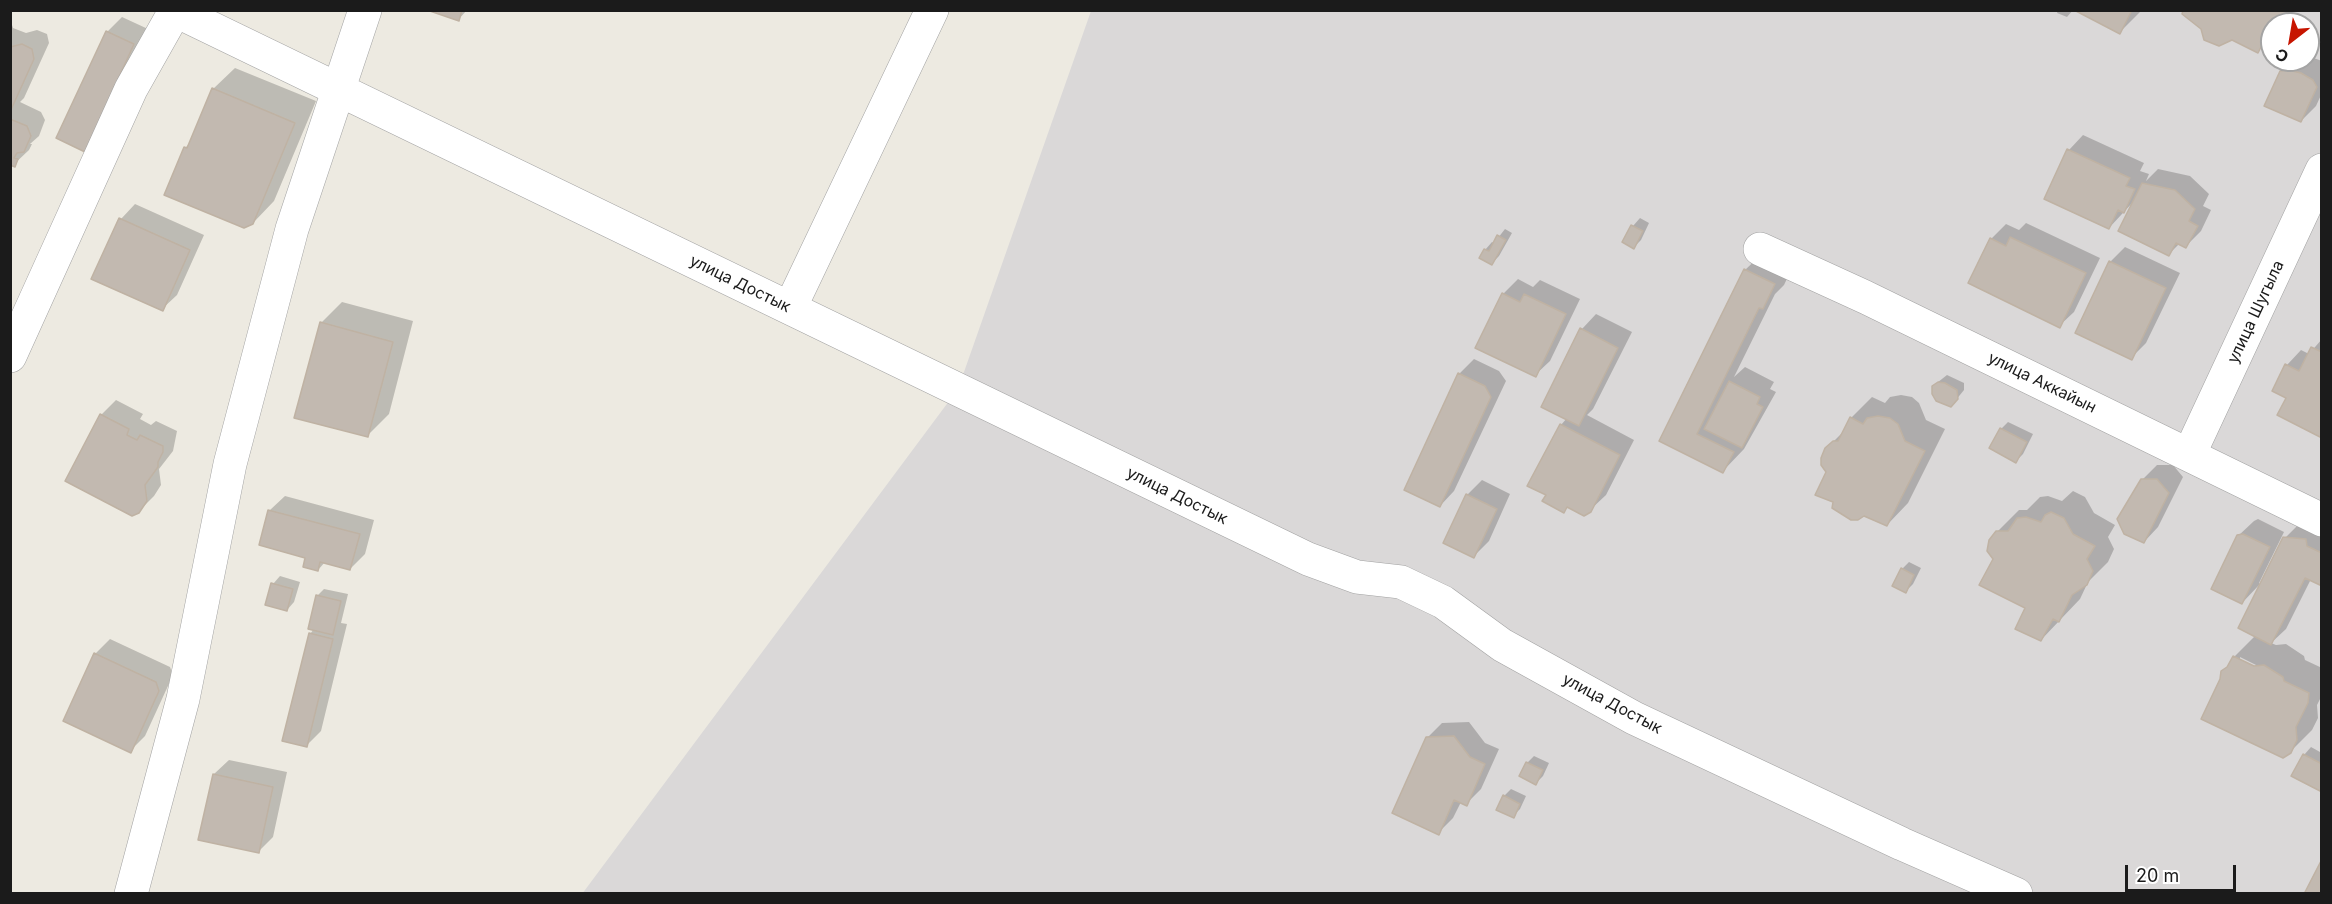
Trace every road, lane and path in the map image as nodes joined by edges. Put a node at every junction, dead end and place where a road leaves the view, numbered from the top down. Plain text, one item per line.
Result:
1 (364, 10) edge
2 (932, 10) edge
3 (175, 11) edge
4 (338, 90) junction
5 (2322, 170) edge
6 (1760, 249) dead end
7 (790, 308) junction
8 (10, 356) edge
9 (2189, 454) junction
10 (2322, 520) edge
11 (131, 894) edge
12 (2016, 894) edge

1 - 4 street
2 - 7 street
3 - 4 street, улица Достык
3 - 8 street
4 - 7 street, улица Достык
4 - 11 street
5 - 9 street, улица Шугыла
6 - 9 street, улица Аккайын
7 - 12 street, улица Достык
9 - 10 street, улица Аккайын

